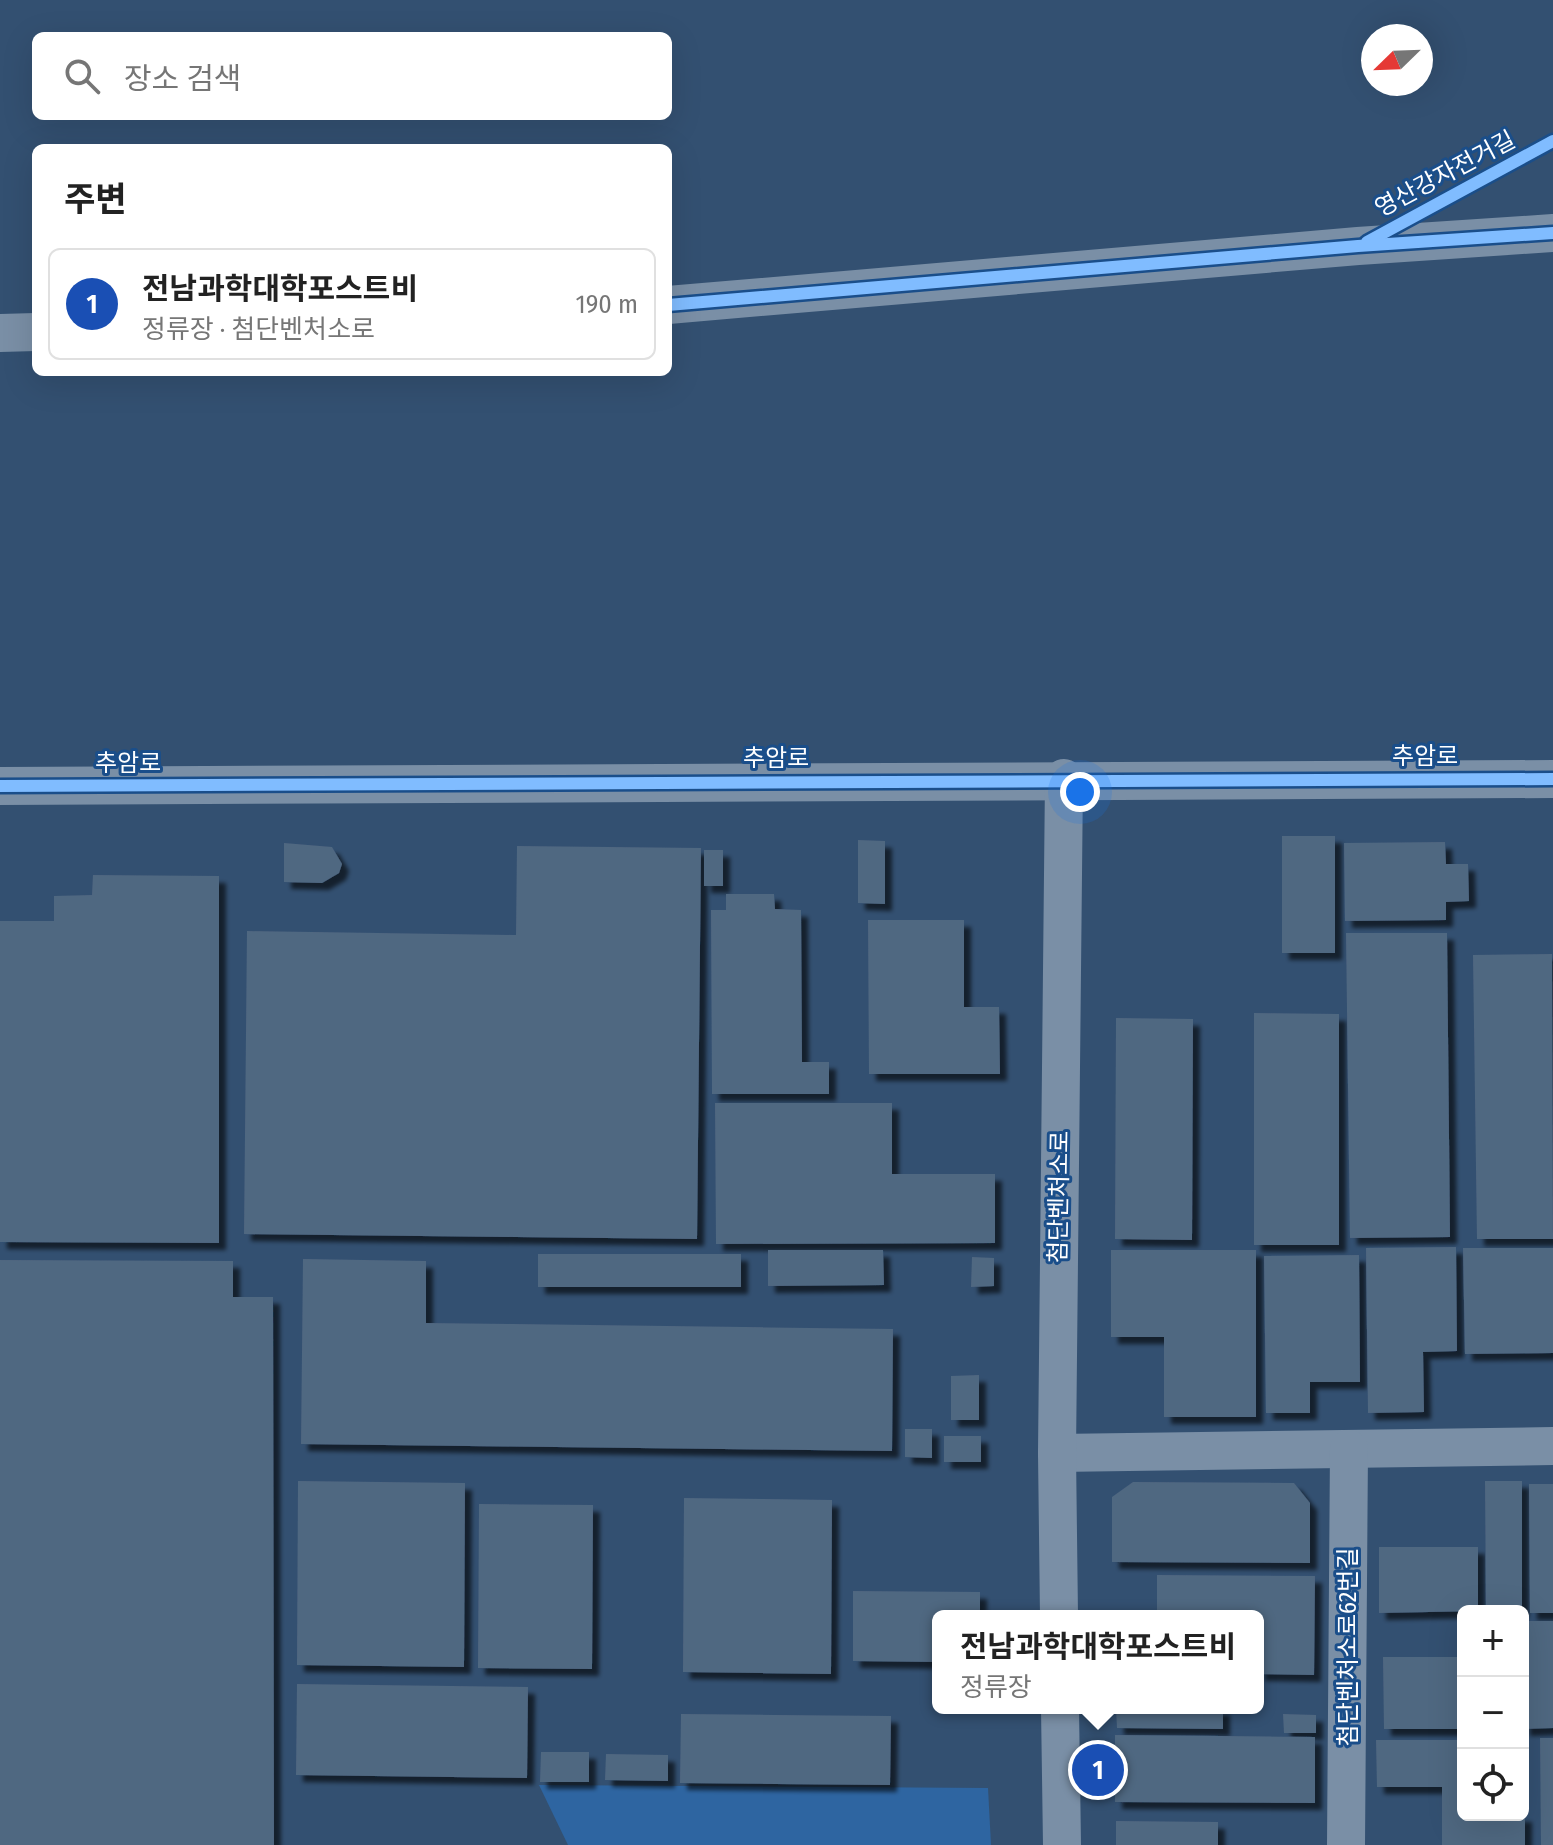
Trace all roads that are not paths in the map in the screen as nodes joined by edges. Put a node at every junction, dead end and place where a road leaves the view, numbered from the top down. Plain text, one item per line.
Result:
1 (1553, 233) edge
2 (672, 305) edge
3 (32, 332) edge
4 (0, 333) edge
5 (1064, 778) junction
6 (1553, 779) edge
7 (0, 786) edge
8 (1553, 1446) edge
9 (1349, 1449) junction
10 (1057, 1453) junction
11 (1059, 1610) edge
12 (1060, 1714) edge
13 (1062, 1845) edge
14 (1346, 1845) edge

1 - 2 street
3 - 4 street
5 - 6 street, 추암로
5 - 7 street, 추암로
5 - 10 street, 첨단벤처소로
8 - 9 street
9 - 10 street
9 - 14 street, 첨단벤처소로62번길
10 - 11 street, 첨단벤처소로
12 - 13 street

